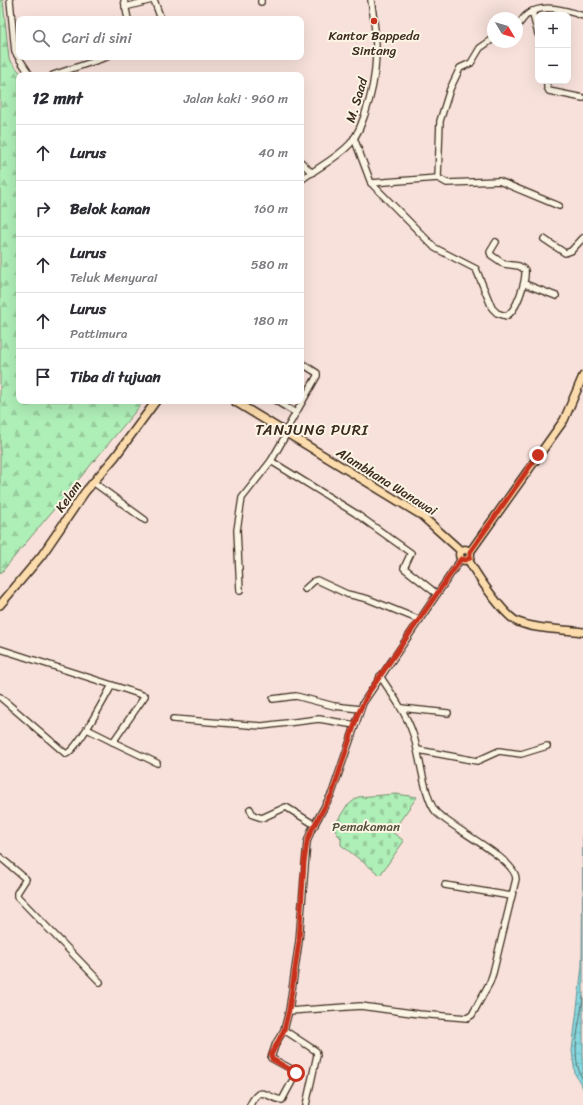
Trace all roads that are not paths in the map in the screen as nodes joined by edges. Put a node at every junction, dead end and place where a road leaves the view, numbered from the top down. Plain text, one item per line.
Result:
1 (10, 0) edge
2 (124, 0) edge
3 (153, 0) edge
4 (371, 0) edge
5 (125, 7) junction
6 (532, 12) junction
7 (127, 16) edge
8 (161, 16) edge
9 (583, 16) edge
10 (523, 18) edge
11 (535, 23) edge
12 (487, 43) edge
13 (16, 54) edge
14 (20, 60) edge
15 (98, 60) edge
16 (28, 72) edge
17 (62, 72) edge
18 (547, 84) edge
19 (583, 98) edge
20 (354, 138) junction
21 (304, 165) edge
22 (312, 173) junction
23 (304, 178) edge
24 (438, 178) junction
25 (371, 183) junction
26 (559, 206) dead end
27 (544, 238) dead end
28 (583, 238) edge
29 (496, 242) dead end
30 (525, 284) junction
31 (556, 296) dead end
32 (304, 366) edge
33 (583, 376) edge
34 (304, 399) edge
35 (154, 404) edge
36 (239, 404) edge
37 (281, 404) edge
38 (301, 404) edge
39 (296, 413) junction
40 (286, 432) junction
41 (271, 462) junction
42 (93, 482) junction
43 (145, 520) dead end
44 (466, 557) junction
45 (305, 589) dead end
46 (240, 591) dead end
47 (437, 594) junction
48 (0, 605) edge
49 (420, 620) junction
50 (583, 632) edge
51 (0, 649) edge
52 (380, 676) junction
53 (112, 685) junction
54 (0, 697) edge
55 (273, 699) dead end
56 (401, 708) junction
57 (360, 709) junction
58 (448, 713) dead end
59 (173, 719) dead end
60 (355, 725) junction
61 (87, 729) junction
62 (114, 742) junction
63 (547, 746) dead end
64 (418, 750) junction
65 (157, 763) dead end
66 (250, 809) dead end
67 (315, 825) junction
68 (0, 857) edge
69 (445, 885) dead end
70 (511, 896) junction
71 (100, 982) dead end
72 (289, 1010) junction
73 (284, 1030) junction
74 (250, 1105) edge
75 (306, 1105) edge

1 - 13 street
2 - 5 street
3 - 5 street
3 - 8 street
4 - 20 street, M. Saad
5 - 7 street
6 - 9 street
6 - 10 street
6 - 11 street
12 - 24 street
14 - 16 street
15 - 17 street
18 - 19 street
20 - 22 street, M. Saad
20 - 25 street
21 - 22 street
22 - 23 street, M. Saad
24 - 25 street
24 - 26 street
25 - 30 street
27 - 28 street
29 - 30 street
30 - 31 street
32 - 34 street
33 - 44 main road
35 - 42 main road, Kelam
36 - 40 main road, Alambhana Wanawai
37 - 39 street
38 - 39 street
39 - 40 street
40 - 41 street
40 - 44 main road, Alambhana Wanawai
41 - 46 street
41 - 47 street
42 - 43 street
42 - 48 main road, Kelam
44 - 47 street
44 - 50 main road
45 - 49 street
47 - 49 street
49 - 52 street
51 - 53 street
52 - 56 street
52 - 57 street
53 - 61 street
53 - 62 street
54 - 61 street
55 - 57 street
56 - 58 street
56 - 64 street
57 - 60 street
59 - 60 street
60 - 67 street
61 - 62 street
62 - 65 street
63 - 64 street
64 - 70 street
66 - 67 street
67 - 72 street
68 - 71 street
69 - 70 street
70 - 72 street
72 - 73 street
73 - 74 street
73 - 75 street

